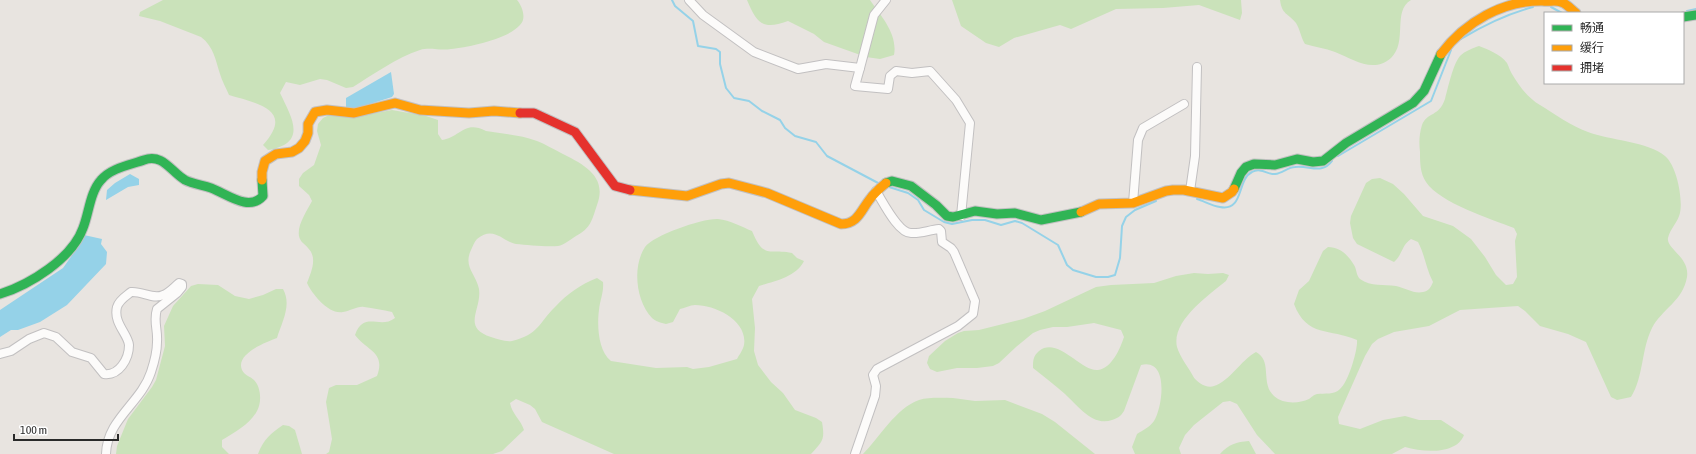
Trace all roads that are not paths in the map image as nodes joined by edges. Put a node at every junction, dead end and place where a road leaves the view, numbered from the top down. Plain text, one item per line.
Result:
1 (689, 0) edge
2 (886, 0) edge
3 (1575, 12) edge
4 (1197, 67) dead end
5 (860, 68) junction
6 (1184, 104) dead end
7 (877, 190) junction
8 (1190, 191) junction
9 (1133, 203) junction
10 (961, 216) junction
11 (0, 294) edge
12 (0, 354) edge
13 (106, 454) edge
14 (855, 454) edge

1 - 5 street
2 - 5 street
3 - 8 street
4 - 8 street
5 - 10 street
6 - 9 street
7 - 10 street
7 - 11 street
7 - 14 street
8 - 9 street
9 - 10 street
12 - 13 street

